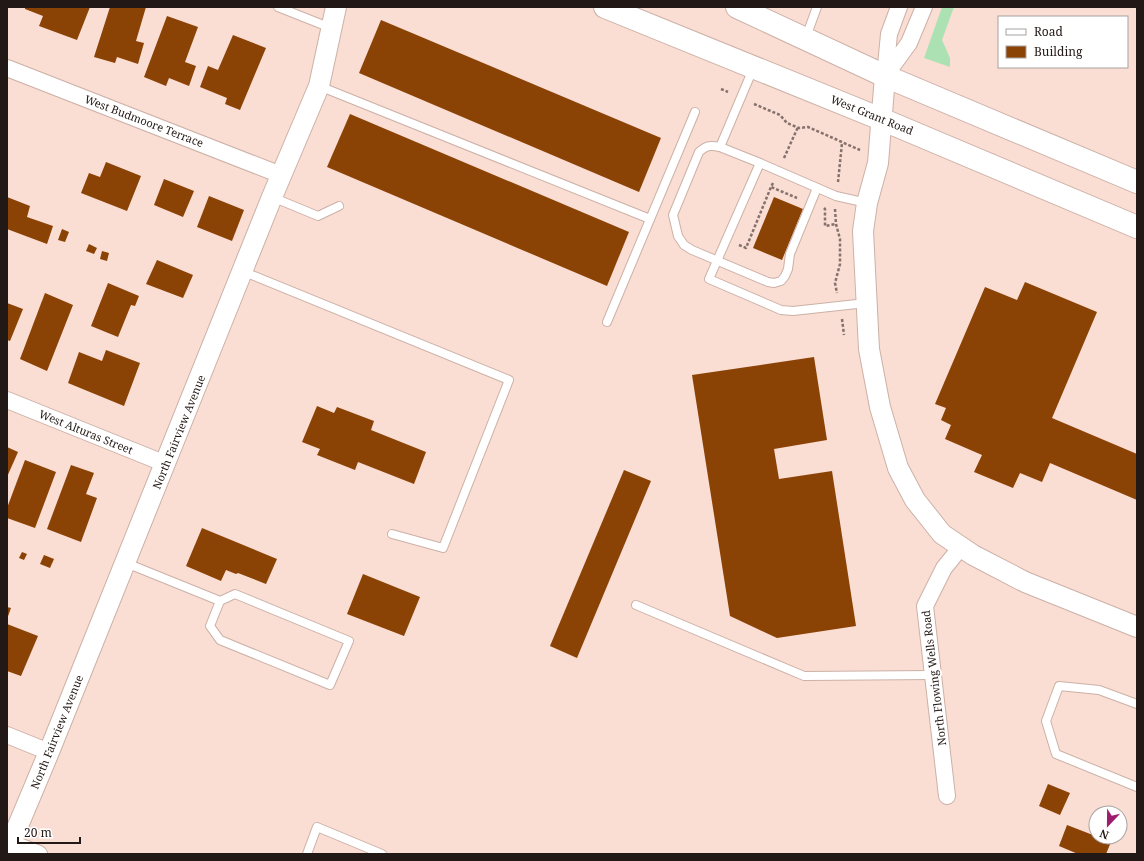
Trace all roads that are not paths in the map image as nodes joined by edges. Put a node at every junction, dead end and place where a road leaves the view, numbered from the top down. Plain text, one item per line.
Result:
1 (278, 7) edge
2 (336, 7) edge
3 (605, 7) edge
4 (737, 7) edge
5 (817, 7) edge
6 (899, 7) edge
7 (924, 7) edge
8 (331, 28) junction
9 (805, 38) junction
10 (754, 67) junction
11 (7, 68) edge
12 (885, 76) junction
13 (319, 86) junction
14 (695, 112) dead end
15 (881, 119) junction
16 (720, 147) junction
17 (760, 163) junction
18 (281, 175) junction
19 (1137, 182) edge
20 (817, 188) junction
21 (272, 197) junction
22 (867, 203) junction
23 (339, 206) dead end
24 (650, 219) junction
25 (1137, 227) edge
26 (717, 261) junction
27 (242, 271) junction
28 (866, 303) junction
29 (607, 322) dead end
30 (7, 400) edge
31 (166, 464) junction
32 (392, 534) dead end
33 (961, 547) junction
34 (126, 563) junction
35 (220, 601) junction
36 (636, 605) dead end
37 (1137, 627) edge
38 (933, 675) junction
39 (1137, 704) edge
40 (7, 735) edge
41 (49, 752) junction
42 (1137, 787) edge
43 (947, 796) dead end
44 (9, 847) edge
45 (39, 854) edge
46 (307, 854) edge
47 (382, 854) edge

1 - 8 lane
2 - 8 street, North Fairview Avenue
3 - 10 main road, West Grant Road
4 - 9 main road
5 - 9 lane
6 - 12 street
7 - 12 street
8 - 13 street, North Fairview Avenue
9 - 12 main road
10 - 15 main road, West Grant Road
10 - 16 lane
11 - 18 street, West Budmoore Terrace
12 - 15 street
12 - 19 main road
13 - 18 street, North Fairview Avenue
13 - 24 lane
14 - 24 lane
15 - 22 street
15 - 25 main road, West Grant Road
16 - 17 lane
16 - 26 lane
17 - 20 lane
17 - 26 lane
18 - 21 street, North Fairview Avenue
20 - 22 lane
20 - 26 lane
21 - 23 lane
21 - 27 street, North Fairview Avenue
22 - 28 street
24 - 29 lane
26 - 28 lane
27 - 31 street, North Fairview Avenue
27 - 32 lane
28 - 33 street
30 - 31 street, West Alturas Street
31 - 34 street, North Fairview Avenue
33 - 37 street
33 - 38 street, North Flowing Wells Road
34 - 35 lane
34 - 41 street, North Fairview Avenue
35 - 35 lane
36 - 38 lane
38 - 43 street, North Flowing Wells Road
39 - 42 lane
40 - 41 street
41 - 44 street, North Fairview Avenue
44 - 45 street
46 - 47 lane

